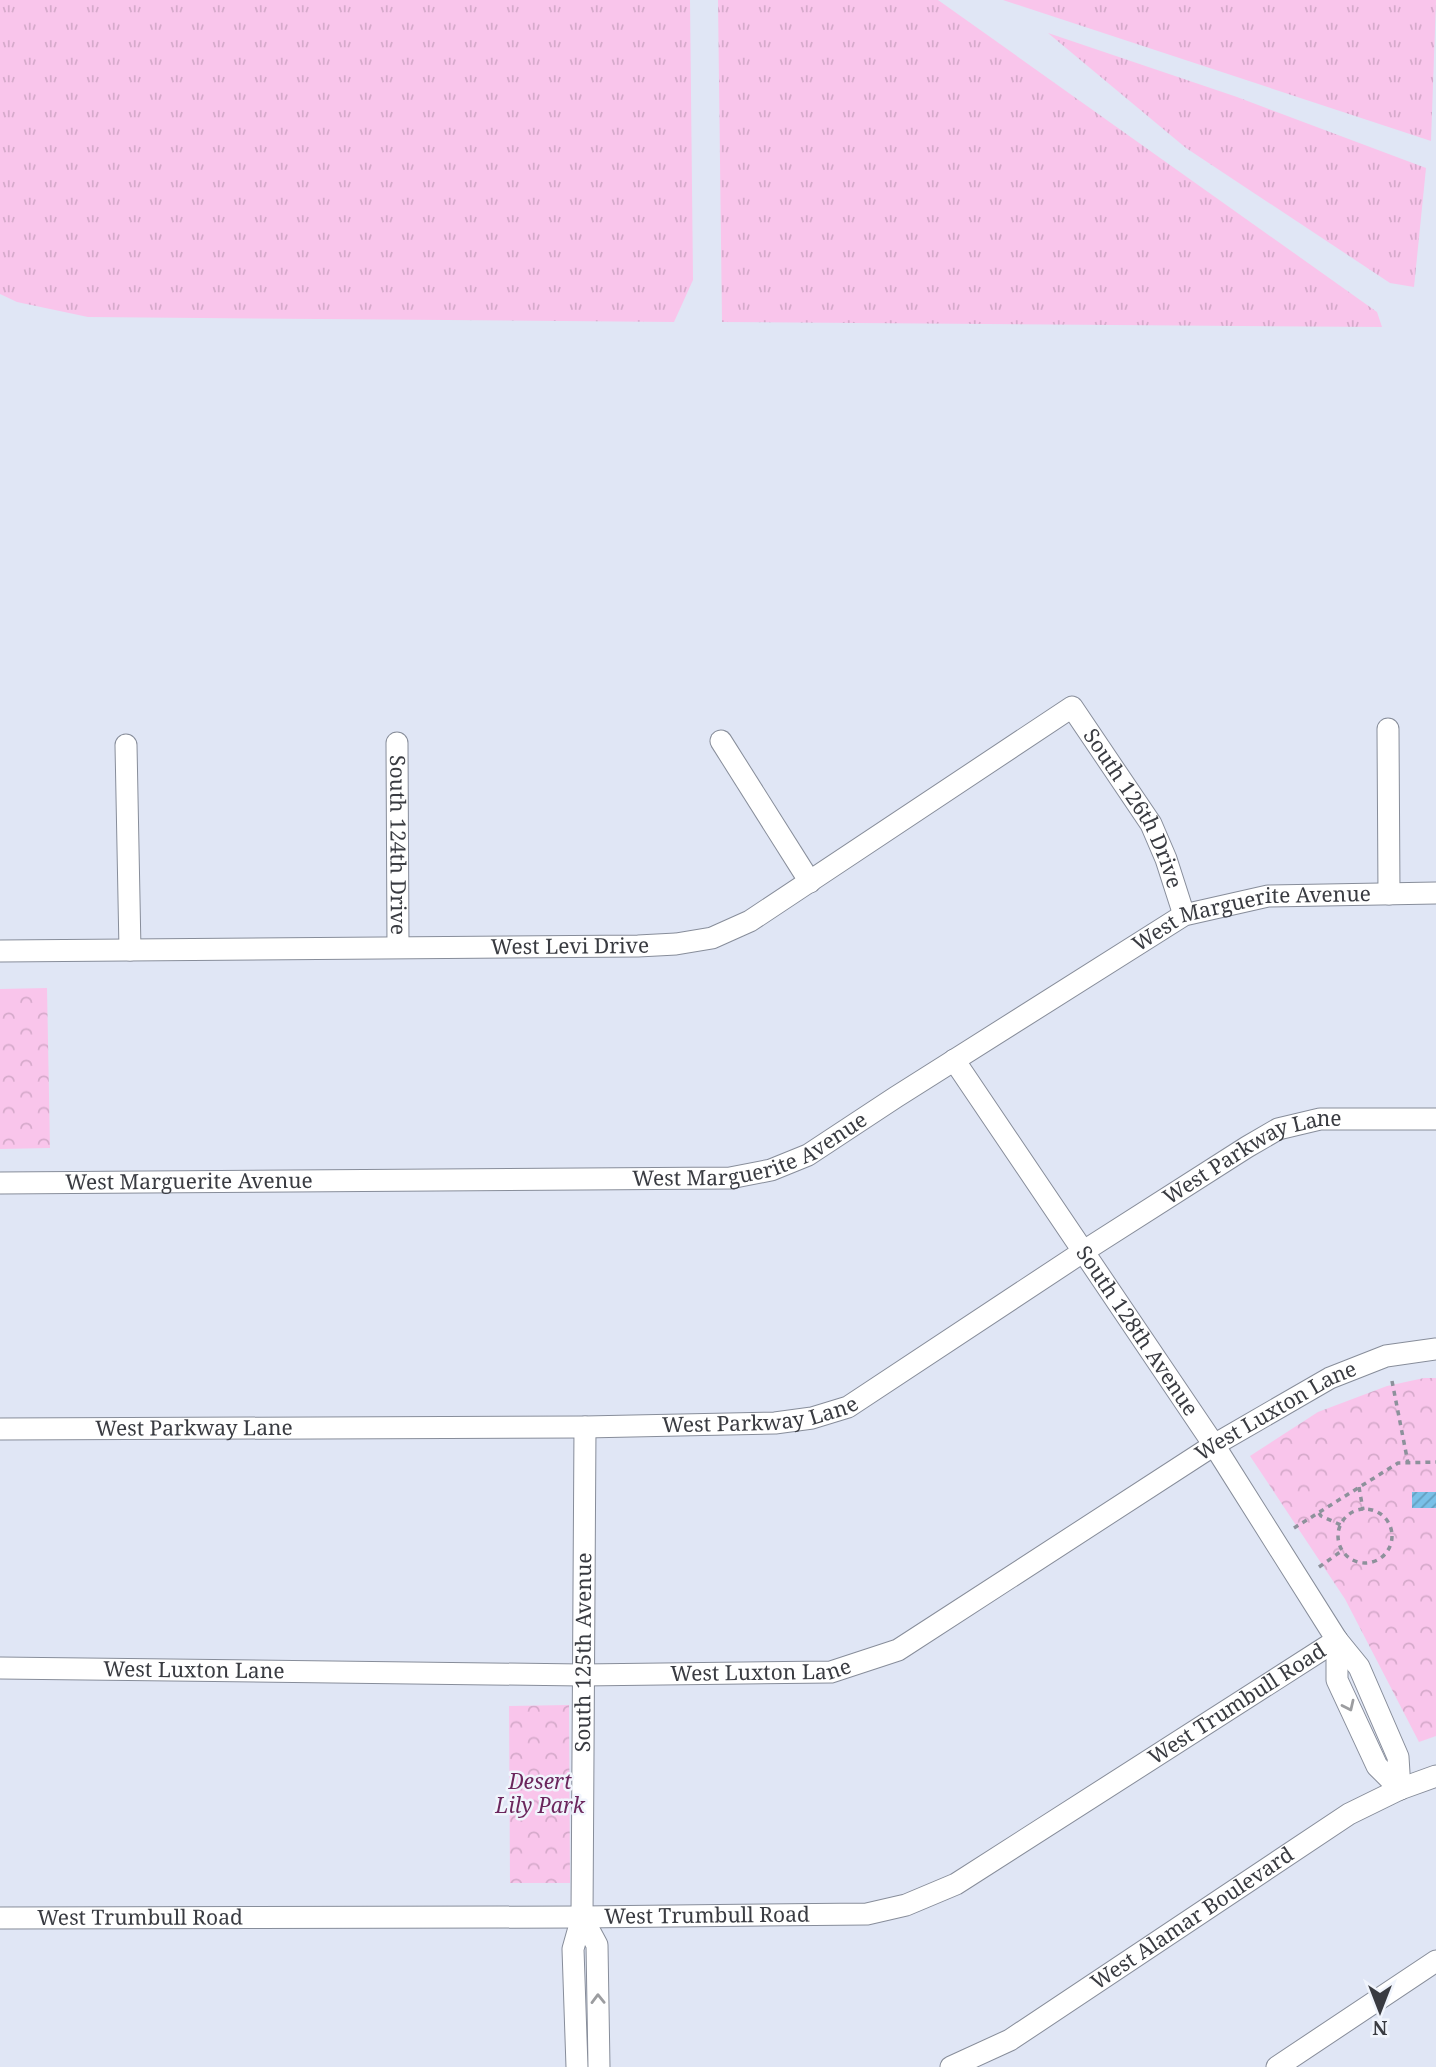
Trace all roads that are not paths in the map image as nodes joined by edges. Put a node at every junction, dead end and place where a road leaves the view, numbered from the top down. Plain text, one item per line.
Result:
1 (1072, 707) joint
2 (1388, 729) dead end
3 (720, 741) dead end
4 (397, 743) dead end
5 (126, 745) dead end
6 (810, 882) junction
7 (1436, 893) edge
8 (1389, 894) junction
9 (1184, 915) junction
10 (398, 947) junction
11 (130, 950) junction
12 (0, 951) edge
13 (954, 1060) junction
14 (1436, 1119) edge
15 (0, 1183) edge
16 (1084, 1251) junction
17 (1436, 1349) edge
18 (585, 1427) junction
19 (0, 1429) edge
20 (1214, 1445) junction
21 (1337, 1640) junction
22 (0, 1668) edge
23 (582, 1675) junction
24 (1436, 1776) edge
25 (1400, 1789) junction
26 (582, 1917) junction
27 (0, 1918) edge
28 (1436, 1961) edge
29 (577, 2067) edge
30 (599, 2067) edge
31 (951, 2067) edge
32 (1277, 2067) edge

1 - 6 street, West Levi Drive
1 - 9 street, South 126th Drive
2 - 8 street
3 - 6 street
4 - 10 street, South 124th Drive
5 - 11 street
6 - 10 street, West Levi Drive
7 - 8 street, West Marguerite Avenue
8 - 9 street, West Marguerite Avenue
9 - 13 street, West Marguerite Avenue
10 - 11 street, West Levi Drive
11 - 12 street, West Levi Drive
13 - 15 street, West Marguerite Avenue
13 - 16 street, South 128th Avenue
14 - 16 street, West Parkway Lane
16 - 18 street, West Parkway Lane
16 - 20 street, South 128th Avenue
17 - 20 street, West Luxton Lane
18 - 19 street, West Parkway Lane
18 - 23 street, South 125th Avenue
20 - 21 street, South 128th Avenue
20 - 23 street, West Luxton Lane
21 - 25 street
21 - 26 street, West Trumbull Road
22 - 23 street, West Luxton Lane
23 - 26 street, South 125th Avenue
24 - 25 street, West Alamar Boulevard
25 - 31 street, West Alamar Boulevard
26 - 27 street, West Trumbull Road
26 - 29 street, South 125th Avenue
30 -> 26 street, South 125th Avenue
28 - 32 street

